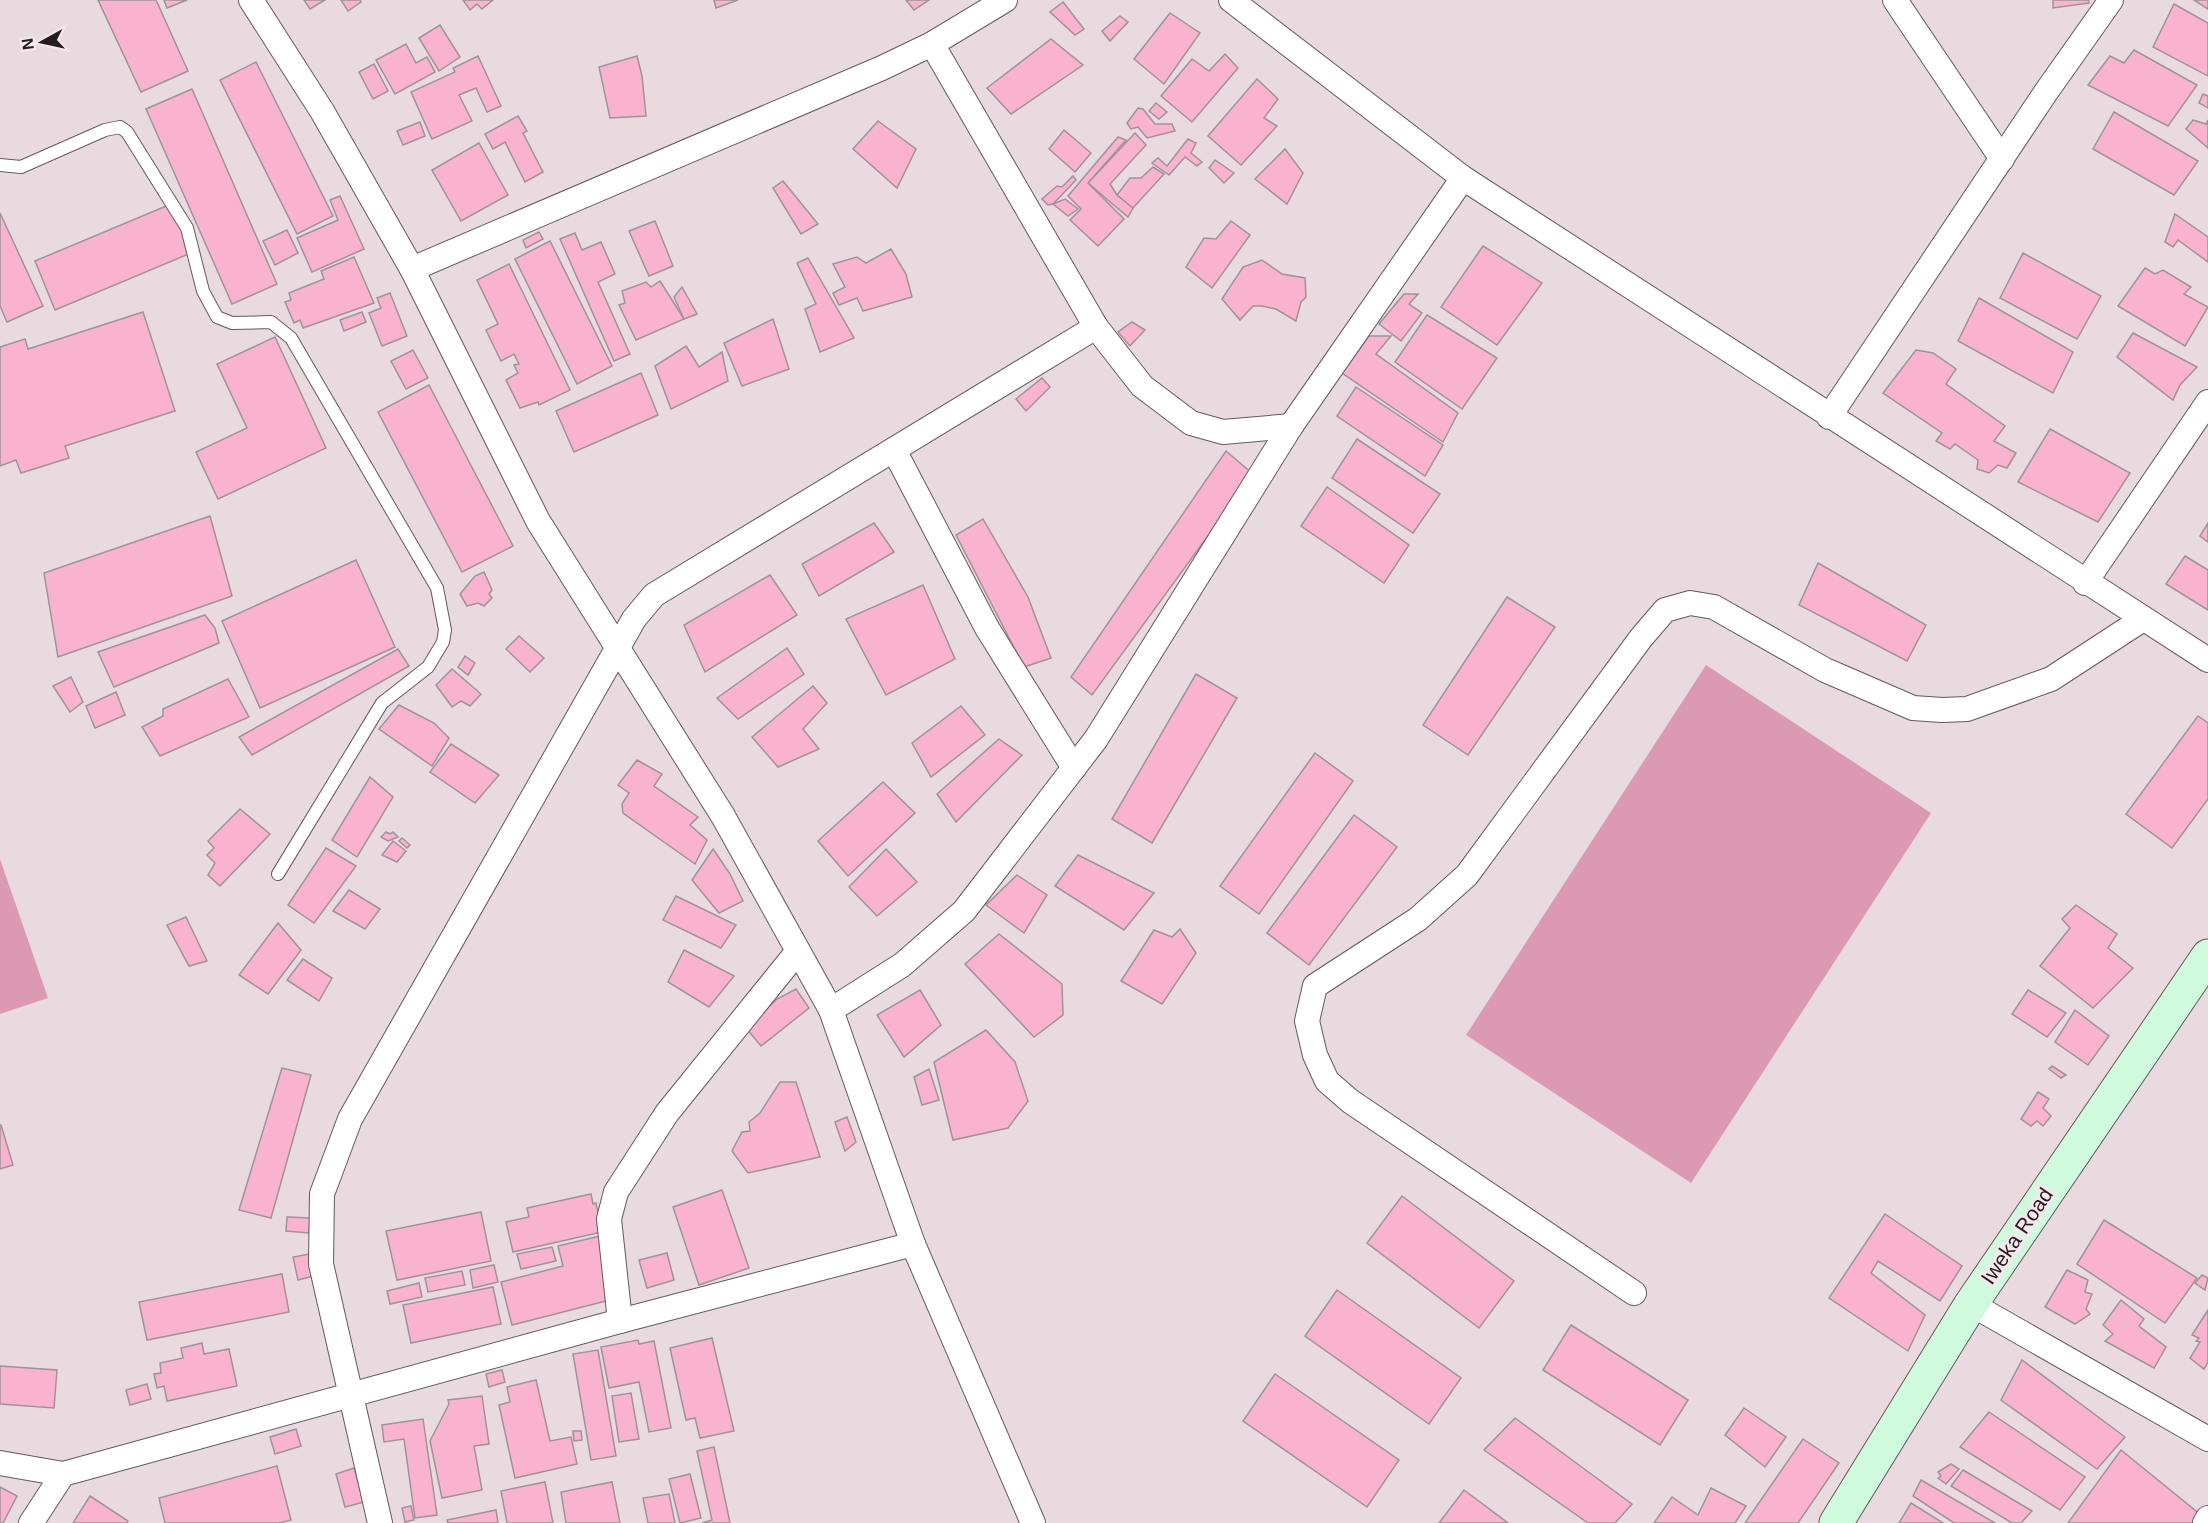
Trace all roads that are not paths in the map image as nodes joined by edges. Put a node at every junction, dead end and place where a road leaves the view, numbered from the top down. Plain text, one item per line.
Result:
1 (251, 0) edge
2 (1005, 0) edge
3 (1231, 0) edge
4 (1895, 0) edge
5 (2112, 0) edge
6 (932, 44) junction
7 (2002, 159) junction
8 (0, 165) edge
9 (1463, 178) junction
10 (412, 269) junction
11 (1096, 327) junction
12 (2208, 402) edge
13 (1829, 417) junction
14 (1291, 426) junction
15 (894, 450) junction
16 (2085, 583) junction
17 (2143, 619) junction
18 (619, 646) junction
19 (2208, 660) edge
20 (1074, 768) junction
21 (278, 874) dead end
22 (798, 951) junction
23 (2208, 956) edge
24 (831, 1010) junction
25 (913, 1244) junction
26 (1634, 1293) dead end
27 (1971, 1304) junction
28 (620, 1321) junction
29 (350, 1396) junction
30 (2208, 1438) edge
31 (0, 1463) edge
32 (63, 1474) junction
33 (2208, 1518) edge
34 (31, 1523) edge
35 (380, 1523) edge
36 (1033, 1523) edge
37 (1836, 1523) edge
38 (2205, 1523) edge

1 - 10 street
2 - 6 street
3 - 9 street
4 - 7 street
5 - 7 street
6 - 10 street
6 - 11 street
7 - 13 street
8 - 21 lane
9 - 13 street
9 - 14 street
10 - 18 street
11 - 14 street
11 - 15 street
12 - 16 street
13 - 16 street
14 - 20 street
15 - 18 street
15 - 20 street
16 - 17 street
17 - 19 street
17 - 26 street
18 - 22 street
18 - 29 street
20 - 24 street
22 - 24 street
22 - 28 street
23 - 27 main road, Iweka Road
24 - 25 street
25 - 28 street
25 - 36 street
27 - 30 street
27 - 37 main road, Iweka Road
28 - 29 street
29 - 32 street
29 - 35 street
31 - 32 street
32 - 34 street
33 - 38 street

